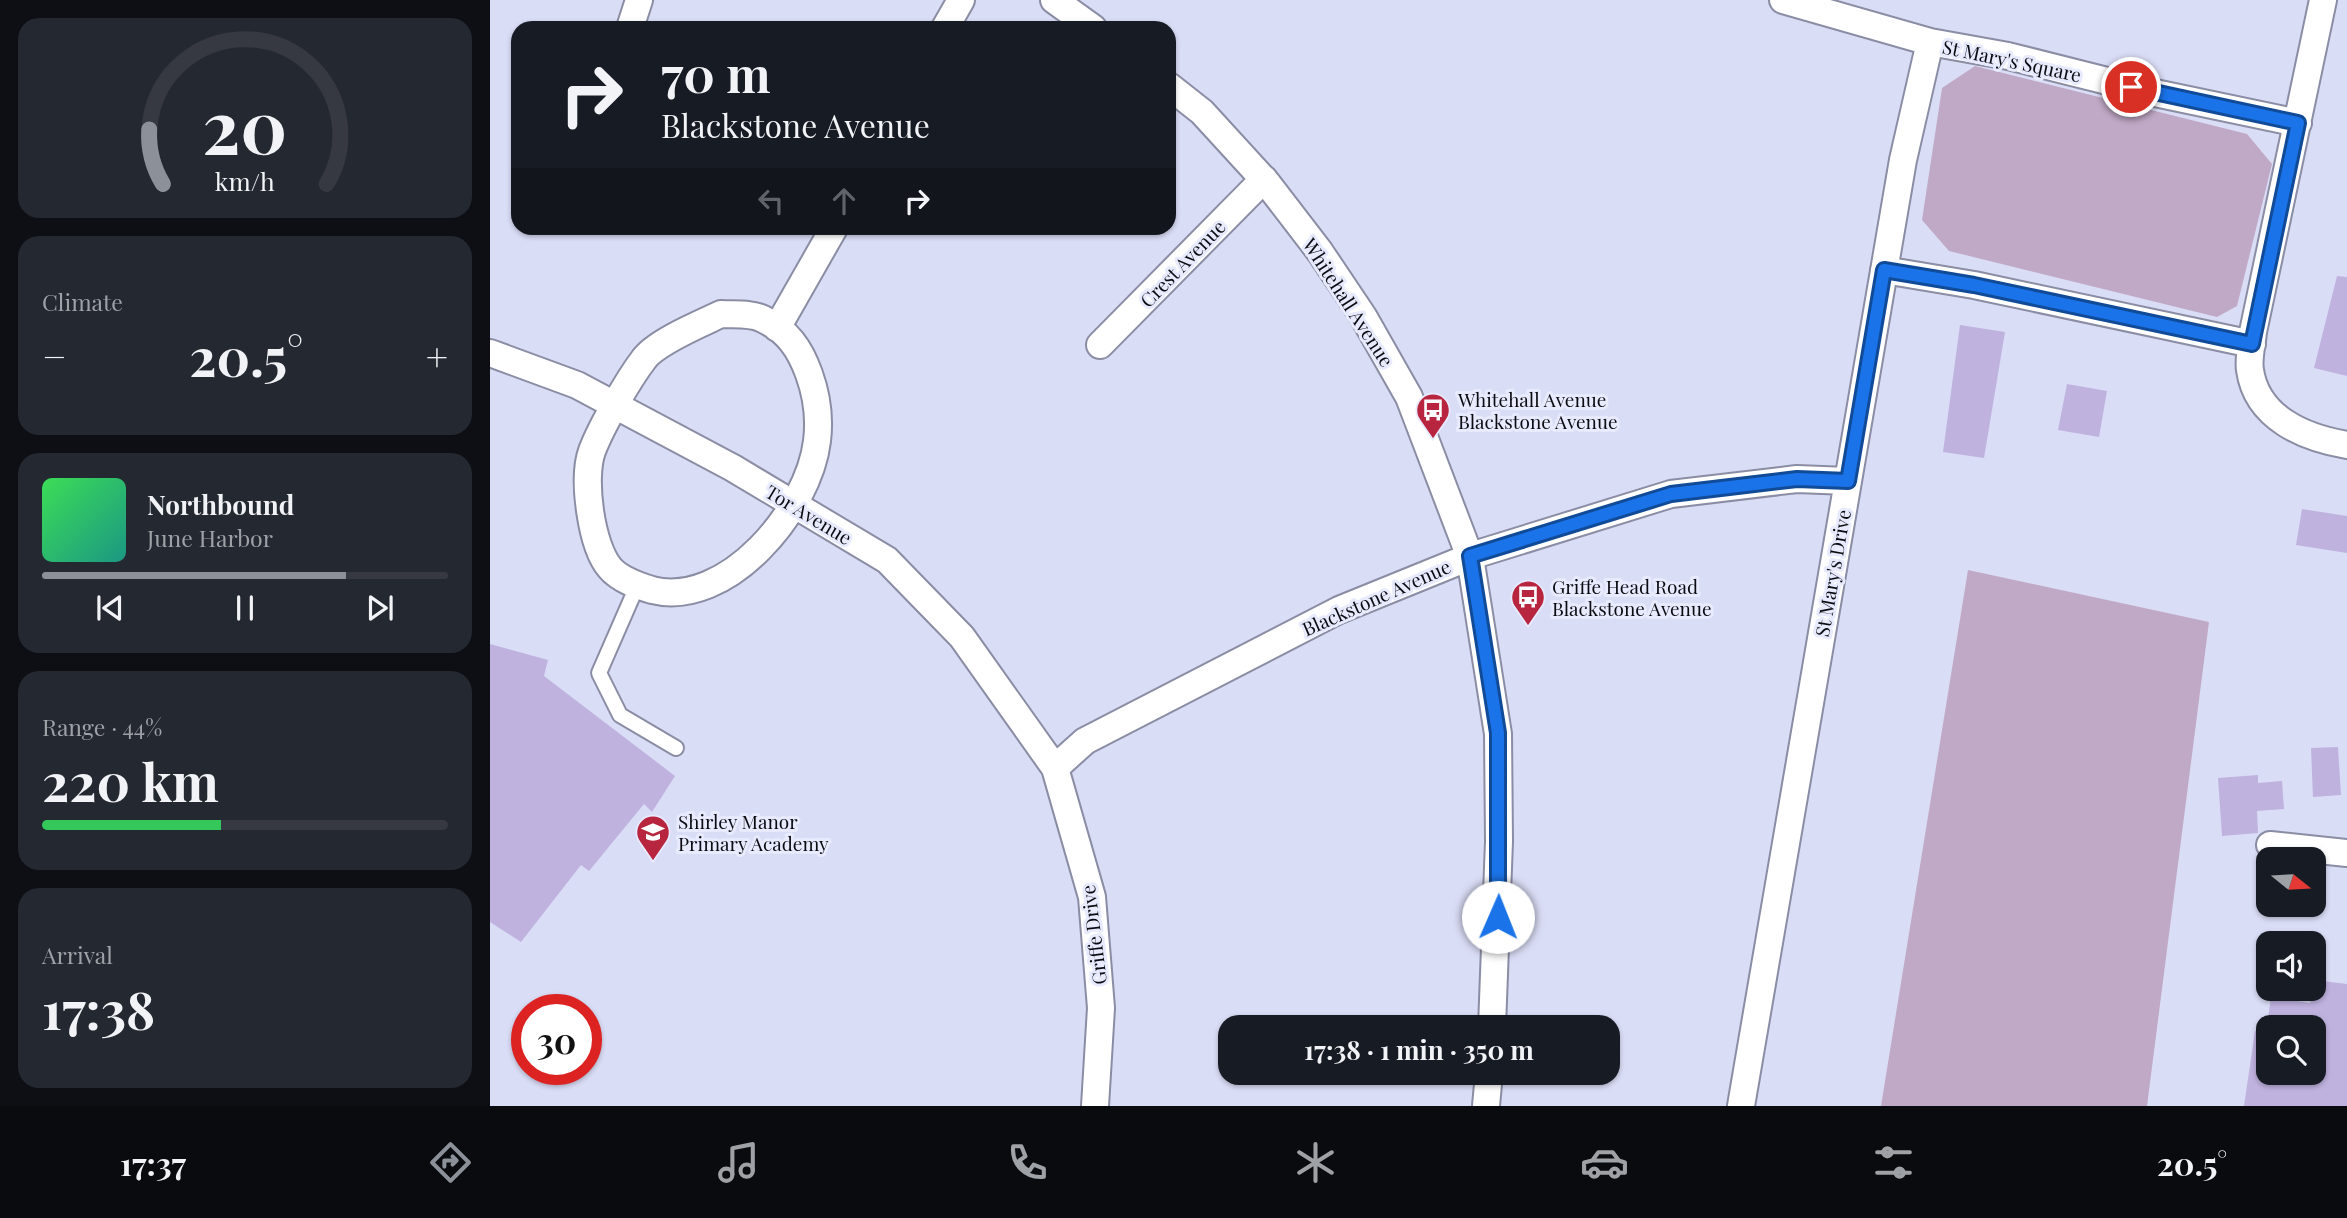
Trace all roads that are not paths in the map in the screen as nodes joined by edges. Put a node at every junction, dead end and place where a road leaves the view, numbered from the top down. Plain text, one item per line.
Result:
1 (639, 0) edge
2 (961, 0) edge
3 (1054, 0) edge
4 (1783, 0) edge
5 (2323, 0) edge
6 (632, 21) edge
7 (949, 21) edge
8 (1083, 21) edge
9 (1930, 42) junction
10 (1176, 92) edge
11 (2298, 123) junction
12 (1264, 179) junction
13 (830, 235) edge
14 (1884, 270) junction
15 (777, 328) junction
16 (2252, 344) junction
17 (1100, 345) dead end
18 (490, 353) edge
19 (617, 405) junction
20 (2347, 446) edge
21 (1848, 481) junction
22 (792, 504) junction
23 (1470, 556) junction
24 (637, 586) junction
25 (676, 748) dead end
26 (1055, 768) junction
27 (2270, 845) dead end
28 (2347, 853) edge
29 (1492, 1015) edge
30 (1488, 1085) edge
31 (1095, 1106) edge
32 (1486, 1106) edge
33 (1741, 1106) edge

1 - 6 street
2 - 7 street
3 - 8 street
4 - 9 street, St Mary's Square
5 - 11 street
9 - 11 street, St Mary's Square
9 - 14 street, St Mary's Drive
10 - 12 street, Whitehall Avenue
11 - 16 street
12 - 17 street, Crest Avenue
12 - 23 street, Whitehall Avenue
13 - 15 street
14 - 16 street
14 - 21 street, St Mary's Drive
15 - 19 street
15 - 22 street
16 - 20 street
18 - 19 street, Tor Avenue
19 - 22 street, Tor Avenue
19 - 24 street
21 - 23 street, Blackstone Avenue
21 - 33 street, St Mary's Drive
22 - 24 street
22 - 26 street, Tor Avenue
23 - 26 street, Blackstone Avenue
23 - 29 street, Whitehall Avenue
24 - 25 lane
26 - 31 street, Griffe Drive
27 - 28 street
30 - 32 street

